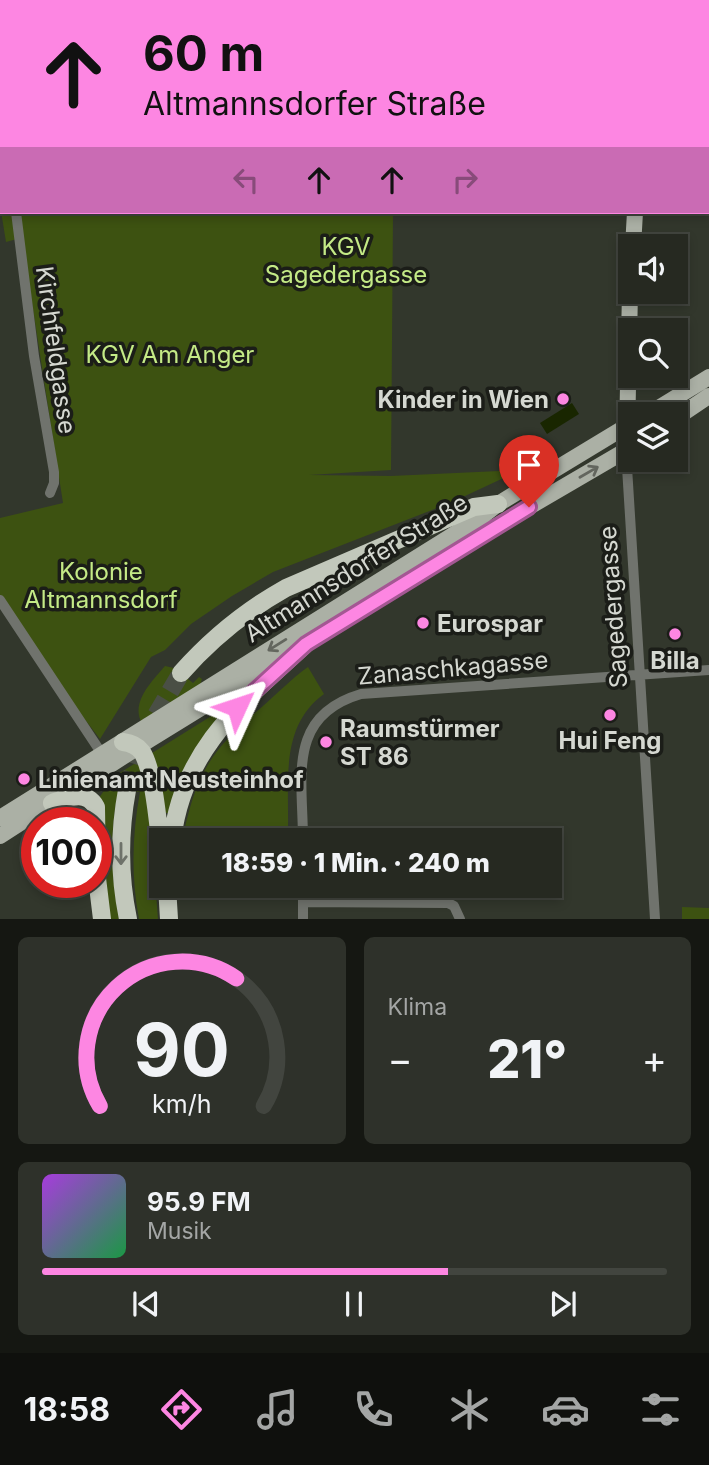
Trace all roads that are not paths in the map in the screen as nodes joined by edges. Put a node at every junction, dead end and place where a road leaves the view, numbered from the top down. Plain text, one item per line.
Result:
1 (16, 214) edge
2 (635, 214) edge
3 (634, 234) edge
4 (630, 304) edge
5 (709, 377) edge
6 (709, 396) edge
7 (629, 402) edge
8 (668, 402) edge
9 (688, 410) edge
10 (618, 432) edge
11 (618, 456) edge
12 (629, 472) edge
13 (50, 493) dead end
14 (498, 504) junction
15 (0, 600) edge
16 (306, 644) junction
17 (709, 670) edge
18 (181, 673) tunnel mouth
19 (640, 674) junction
20 (130, 744) junction
21 (102, 754) junction
22 (127, 790) tunnel mouth
23 (52, 803) junction
24 (0, 818) edge
25 (157, 828) edge
26 (175, 828) edge
27 (303, 828) edge
28 (0, 836) edge
29 (168, 898) edge
30 (303, 898) edge
31 (303, 902) junction
32 (102, 919) edge
33 (128, 919) edge
34 (169, 919) edge
35 (303, 919) edge
36 (460, 919) edge
37 (655, 919) edge

1 - 13 street, Kirchfeldgasse
2 - 3 main road
4 - 7 main road, Sagedergasse
5 - 8 main road
6 - 9 main road
10 - 14 main road, Altmannsdorfer Straße
16 -> 11 main road, Altmannsdorfer Straße
12 - 19 street, Sagedergasse
14 - 18 highway
14 -> 20 main road, Altmannsdorfer Straße
15 - 21 street
16 - 20 main road, Altmannsdorfer Straße
16 - 26 highway
17 - 19 street, Zanaschkagasse
19 - 27 street, Zanaschkagasse
19 - 37 street, Sagedergasse
20 - 21 main road, Altmannsdorfer Straße
20 - 23 main road, Altmannsdorfer Straße
20 - 25 highway
21 - 24 main road, Altmannsdorfer Straße
22 -> 33 highway
23 - 28 main road, Altmannsdorfer Straße
23 - 32 highway
29 - 34 highway
30 - 31 street
31 - 35 street
31 - 36 street

